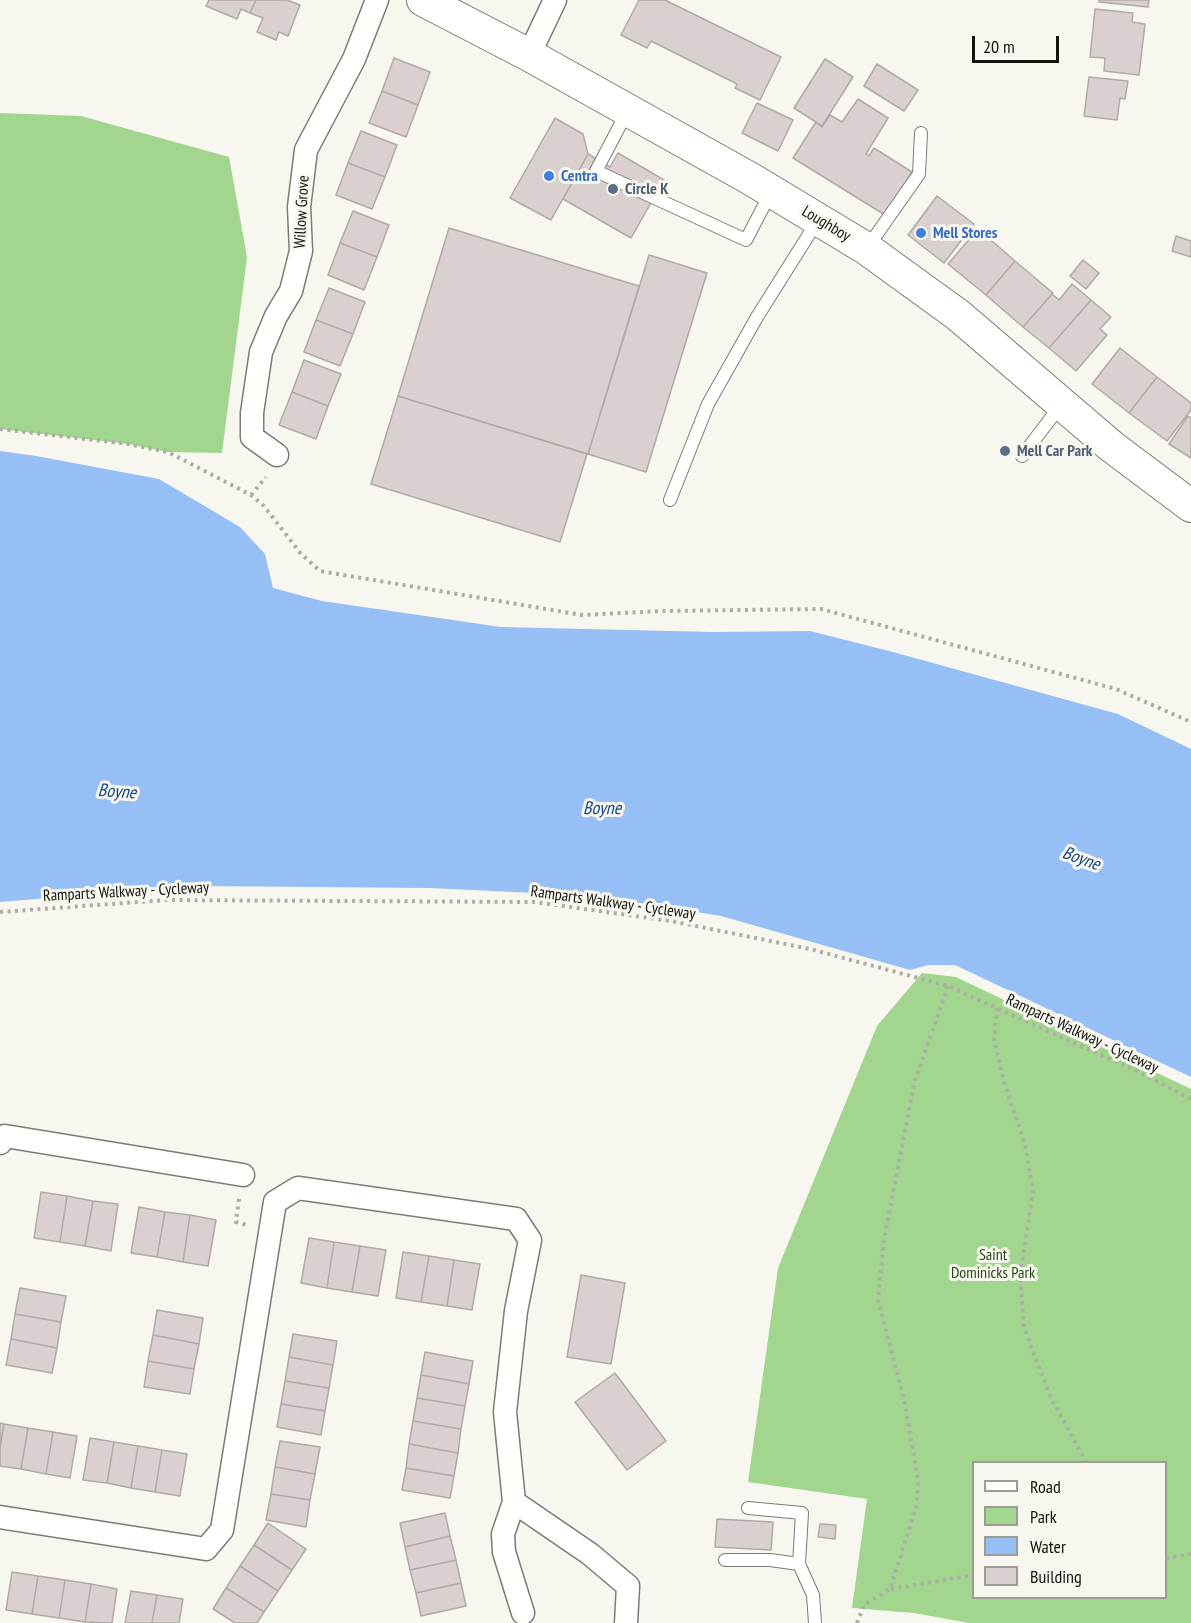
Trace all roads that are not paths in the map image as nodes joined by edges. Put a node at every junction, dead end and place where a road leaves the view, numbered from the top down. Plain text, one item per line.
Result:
1 (377, 0) edge
2 (423, 0) edge
3 (555, 0) edge
4 (529, 55) junction
5 (628, 110) junction
6 (921, 133) dead end
7 (772, 191) junction
8 (819, 219) junction
9 (867, 249) junction
10 (1062, 404) junction
11 (277, 455) dead end
12 (1022, 456) dead end
13 (670, 500) dead end
14 (1191, 506) edge
15 (0, 1143) edge
16 (243, 1174) dead end
17 (514, 1502) junction
18 (748, 1508) dead end
19 (0, 1517) edge
20 (725, 1560) dead end
21 (799, 1564) junction
22 (523, 1613) dead end
23 (626, 1623) edge
24 (815, 1623) edge

1 - 11 street, Willow Grove
2 - 4 main road, Loughboy
3 - 4 street
4 - 5 main road, Loughboy
5 - 7 main road, Loughboy
5 - 7 lane
6 - 9 lane
7 - 8 main road, Loughboy
8 - 9 main road, Loughboy
8 - 13 lane
9 - 10 main road, Loughboy
10 - 12 lane
10 - 14 main road, Loughboy
15 - 16 street
17 - 19 street
17 - 22 street
17 - 23 street
18 - 21 lane
20 - 21 lane
21 - 24 lane

